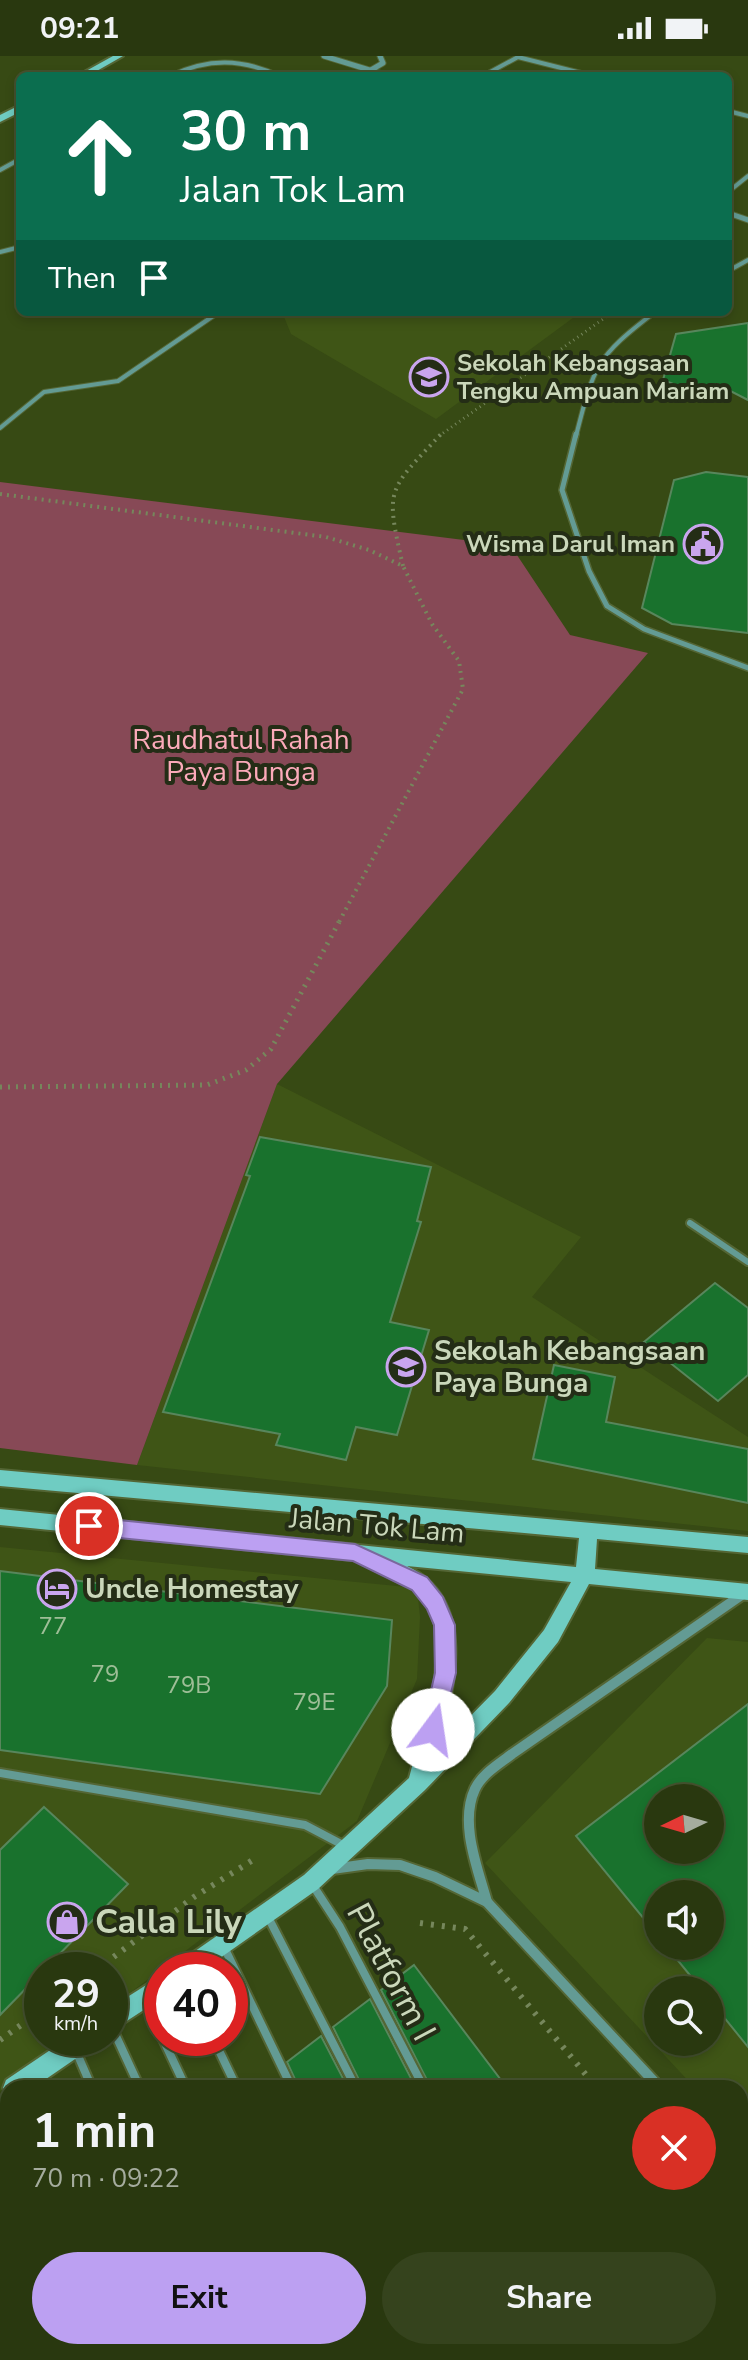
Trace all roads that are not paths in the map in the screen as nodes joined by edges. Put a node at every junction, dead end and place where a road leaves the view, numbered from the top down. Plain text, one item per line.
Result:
1 (119, 56) edge
2 (324, 56) edge
3 (380, 56) edge
4 (519, 56) edge
5 (371, 70) junction
6 (89, 72) edge
7 (177, 72) edge
8 (267, 72) edge
9 (377, 72) edge
10 (490, 72) edge
11 (578, 72) edge
12 (748, 176) edge
13 (732, 189) edge
14 (213, 316) edge
15 (650, 316) edge
16 (0, 428) edge
17 (748, 668) edge
18 (690, 1223) dead end
19 (748, 1262) edge
20 (0, 1478) edge
21 (0, 1517) edge
22 (588, 1532) junction
23 (748, 1545) edge
24 (355, 1553) junction
25 (585, 1574) junction
26 (747, 1592) edge
27 (0, 1773) edge
28 (418, 1783) junction
29 (349, 1847) junction
30 (317, 1876) junction
31 (487, 1902) junction
32 (267, 1914) junction
33 (222, 1944) junction
34 (211, 1952) edge
35 (144, 1999) edge
36 (128, 2010) edge
37 (63, 2056) edge
38 (84, 2056) edge
39 (125, 2056) edge
40 (171, 2056) edge
41 (222, 2056) edge
42 (31, 2080) edge
43 (90, 2080) edge
44 (136, 2080) edge
45 (182, 2080) edge
46 (233, 2080) edge
47 (288, 2080) edge
48 (352, 2080) edge
49 (420, 2080) edge
50 (653, 2080) edge

1 - 6 street
2 - 5 street
3 - 5 street
4 - 10 lane
4 - 11 lane
5 - 9 street
7 - 8 lane
12 - 13 lane
14 - 16 lane
15 - 17 lane
18 - 19 lane
20 - 22 street, Jalan Tok Lam
21 - 24 street, Jalan Tok Lam
22 - 23 street, Jalan Tok Lam
22 - 25 street
24 - 25 street, Jalan Tok Lam
24 - 28 street
25 - 26 street, Jalan Tok Lam
25 - 28 street
26 - 31 street
27 - 29 lane
28 - 29 street
29 - 30 street
30 - 31 street
30 - 32 street
30 - 49 lane, Platform I
31 - 50 street
32 - 33 street
32 - 48 lane
33 - 34 street
33 - 47 lane
35 - 36 street
37 - 42 street
38 - 43 lane
39 - 44 lane
40 - 45 lane
41 - 46 lane

